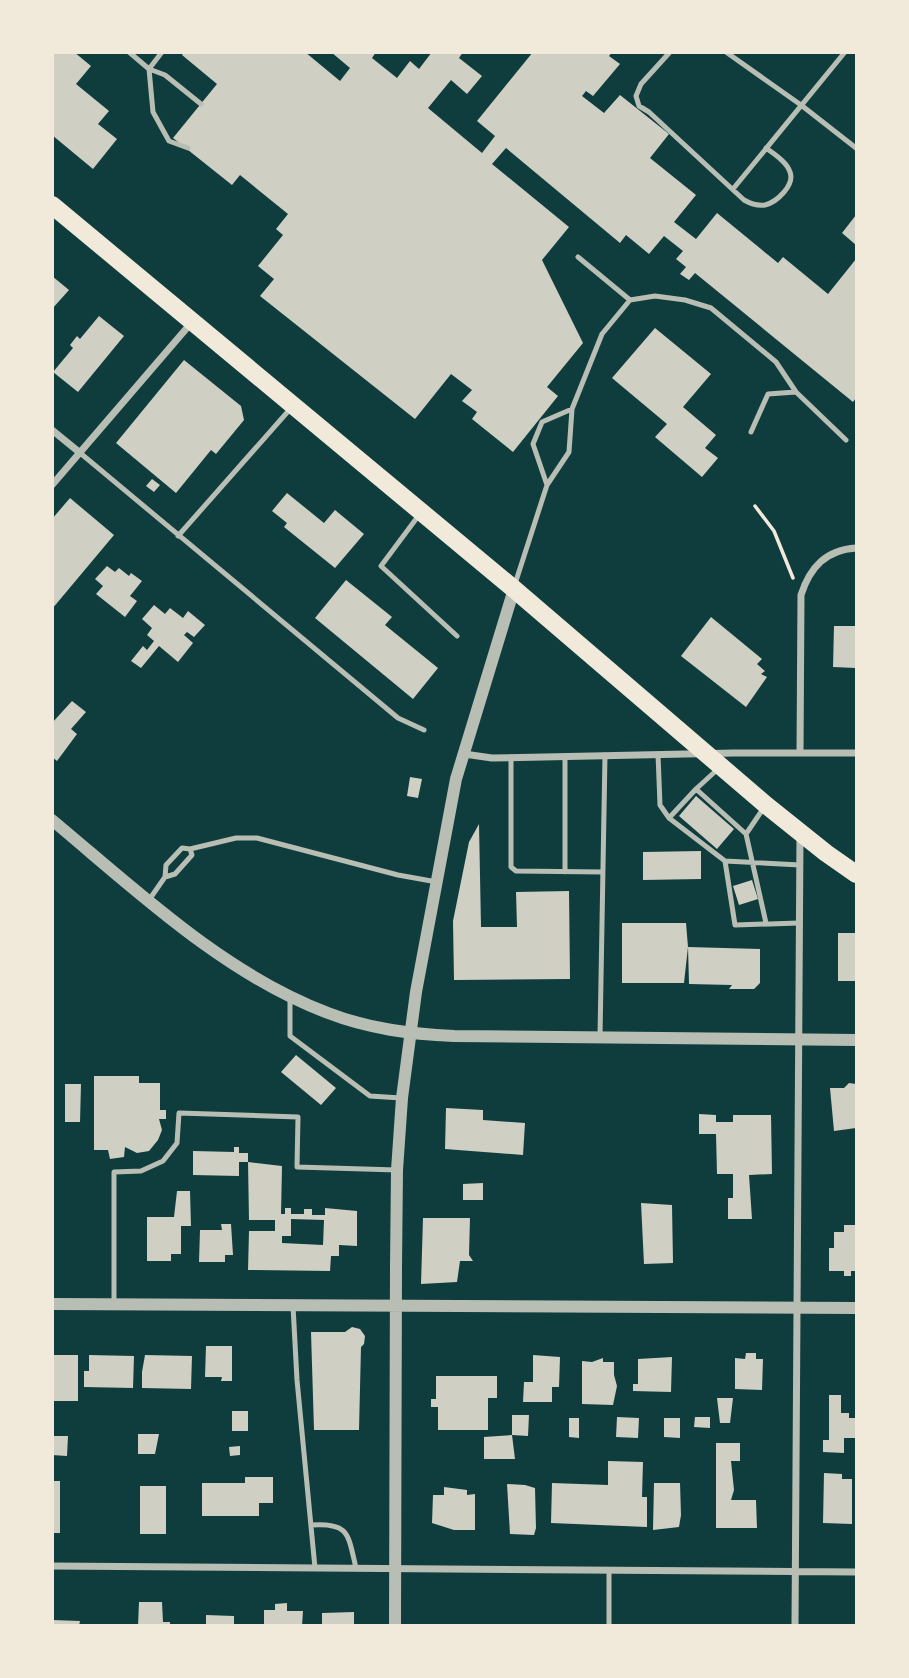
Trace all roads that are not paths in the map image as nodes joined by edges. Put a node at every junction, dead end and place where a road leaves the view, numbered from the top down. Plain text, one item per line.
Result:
1 (129, 52) edge
2 (162, 52) edge
3 (670, 52) edge
4 (726, 52) edge
5 (845, 52) edge
6 (149, 69) junction
7 (201, 104) dead end
8 (801, 105) junction
9 (188, 148) dead end
10 (766, 148) junction
11 (856, 148) edge
12 (733, 189) junction
13 (52, 205) edge
14 (578, 257) dead end
15 (630, 300) junction
16 (192, 322) junction
17 (796, 392) junction
18 (293, 406) junction
19 (572, 409) junction
20 (52, 430) edge
21 (751, 432) dead end
22 (846, 440) dead end
23 (79, 452) junction
24 (52, 485) edge
25 (547, 485) junction
26 (421, 513) junction
27 (178, 536) junction
28 (856, 548) edge
29 (514, 589) junction
30 (457, 636) dead end
31 (424, 730) dead end
32 (708, 753) junction
33 (800, 753) junction
34 (856, 753) edge
35 (464, 754) junction
36 (658, 754) junction
37 (605, 755) junction
38 (565, 756) junction
39 (510, 757) junction
40 (722, 765) junction
41 (696, 789) junction
42 (766, 805) junction
43 (669, 818) junction
44 (52, 820) edge
45 (800, 831) junction
46 (746, 834) junction
47 (190, 849) junction
48 (725, 861) junction
49 (752, 862) junction
50 (800, 865) junction
51 (565, 872) junction
52 (603, 872) junction
53 (856, 874) edge
54 (165, 877) junction
55 (437, 882) junction
56 (149, 900) junction
57 (766, 923) junction
58 (799, 923) junction
59 (290, 995) junction
60 (410, 1034) junction
61 (600, 1037) junction
62 (798, 1038) junction
63 (856, 1040) edge
64 (402, 1098) junction
65 (397, 1170) junction
66 (52, 1304) edge
67 (114, 1305) junction
68 (293, 1306) junction
69 (396, 1307) junction
70 (797, 1308) junction
71 (856, 1308) edge
72 (311, 1525) junction
73 (52, 1566) edge
74 (315, 1568) junction
75 (356, 1568) junction
76 (395, 1569) junction
77 (609, 1570) junction
78 (796, 1571) junction
79 (856, 1572) edge
80 (395, 1626) edge
81 (609, 1626) edge
82 (796, 1626) edge

1 - 6 lane
2 - 6 lane
3 - 12 lane
4 - 8 lane
5 - 8 lane
6 - 7 lane
6 - 9 lane
8 - 10 lane
8 - 11 lane
10 - 12 lane
10 - 12 lane
13 - 16 main road
14 - 15 lane
15 - 17 lane
15 - 19 lane
16 - 18 main road
16 - 23 street
17 - 21 lane
17 - 22 lane
18 - 26 main road
18 - 27 lane
19 - 25 lane
19 - 25 lane
20 - 23 street
23 - 24 street
23 - 27 lane
25 - 29 lane
26 - 29 main road
26 - 30 lane
27 - 31 lane
28 - 33 street
29 - 32 main road
29 - 35 street
32 - 33 street
32 - 36 street
32 - 40 main road
33 - 34 street
35 - 39 street
35 - 55 street
36 - 37 street
36 - 43 lane
37 - 38 street
37 - 52 lane
38 - 39 street
38 - 51 lane
39 - 51 lane
40 - 41 lane
40 - 42 main road
41 - 43 lane
41 - 46 lane
42 - 45 main road
42 - 46 lane
43 - 48 lane
44 - 56 street
45 - 50 street
45 - 53 main road
46 - 49 lane
47 - 54 lane
47 - 54 lane
47 - 55 lane
48 - 49 lane
48 - 57 lane
49 - 50 lane
49 - 57 lane
50 - 58 street
51 - 52 lane
52 - 61 lane
54 - 56 lane
55 - 60 street
56 - 59 street
57 - 58 lane
58 - 62 street
59 - 60 street
59 - 64 lane
60 - 61 street
60 - 64 street
61 - 62 street
62 - 63 street
62 - 70 street
64 - 65 street
65 - 67 lane
65 - 69 street
66 - 67 street
67 - 68 street
68 - 69 street
68 - 72 lane
69 - 70 street
69 - 76 street
70 - 71 street
70 - 78 street
72 - 74 lane
72 - 75 lane
73 - 74 street
74 - 75 street
75 - 76 street
76 - 77 street
76 - 80 street
77 - 78 street
77 - 81 lane
78 - 79 street
78 - 82 street

